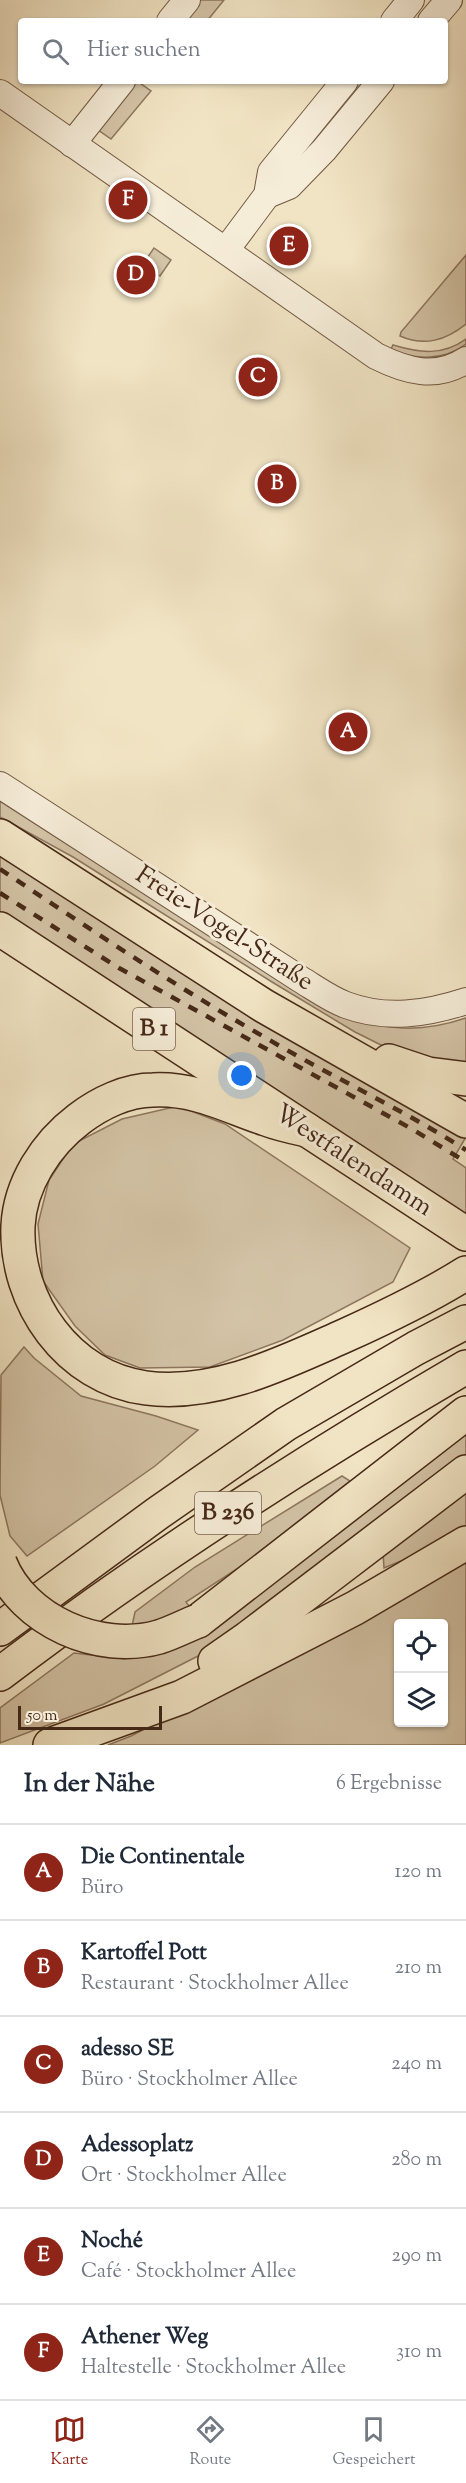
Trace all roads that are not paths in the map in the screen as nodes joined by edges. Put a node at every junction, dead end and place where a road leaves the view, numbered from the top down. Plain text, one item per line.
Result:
1 (187, 0) edge
2 (411, 0) edge
3 (449, 0) edge
4 (172, 18) edge
5 (396, 18) edge
6 (434, 18) edge
7 (120, 84) edge
8 (343, 84) edge
9 (379, 84) edge
10 (0, 93) edge
11 (72, 144) junction
12 (267, 195) junction
13 (225, 250) junction
14 (466, 360) edge
15 (0, 785) edge
16 (0, 836) edge
17 (0, 929) edge
18 (466, 1001) edge
19 (327, 1044) junction
20 (466, 1079) edge
21 (466, 1121) edge
22 (307, 1130) junction
23 (465, 1234) edge
24 (466, 1273) edge
25 (466, 1305) edge
26 (466, 1322) edge
27 (416, 1348) junction
28 (466, 1367) edge
29 (466, 1413) edge
30 (466, 1472) edge
31 (466, 1543) edge
32 (0, 1563) edge
33 (0, 1629) edge
34 (0, 1674) edge
35 (111, 1722) junction
36 (50, 1745) edge

1 - 4 street
2 - 5 street
3 - 6 street
7 - 11 street
8 - 12 street
9 - 12 street
10 - 11 street
11 - 13 street
12 - 13 street
13 - 14 street
15 - 18 street, Freie-Vogel-Straße
16 - 19 highway
17 - 22 highway, Westfalendamm / B 1
19 - 20 highway
19 - 21 highway
22 - 23 highway, Westfalendamm / B 1
22 - 24 highway
25 - 27 highway
26 - 27 highway, B 236
27 - 33 highway, B 236
28 - 34 highway, B 236
29 - 32 highway, bridge
30 - 35 highway
31 - 35 highway
35 - 36 highway

